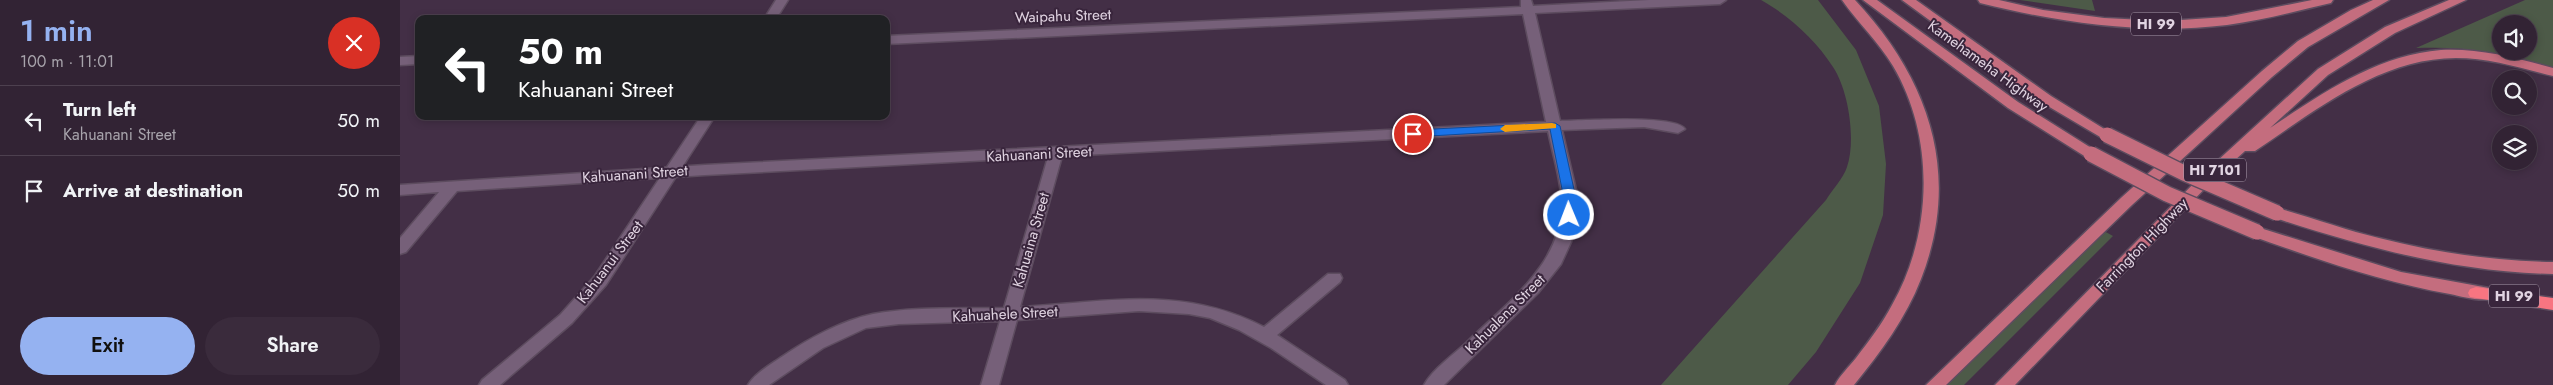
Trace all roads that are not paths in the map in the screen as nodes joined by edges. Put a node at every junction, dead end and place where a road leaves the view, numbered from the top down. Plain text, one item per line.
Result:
1 (782, 0) edge
2 (1720, 0) edge
3 (1848, 0) edge
4 (1869, 0) edge
5 (1908, 0) edge
6 (1984, 0) edge
7 (2327, 0) edge
8 (2383, 0) edge
9 (2460, 0) edge
10 (1527, 5) edge
11 (773, 15) edge
12 (890, 40) edge
13 (415, 60) edge
14 (400, 61) edge
15 (2553, 72) edge
16 (705, 120) edge
17 (1555, 126) junction
18 (1678, 130) dead end
19 (1056, 154) junction
20 (672, 172) junction
21 (2209, 176) junction
22 (452, 187) junction
23 (400, 190) edge
24 (400, 248) edge
25 (2553, 268) edge
26 (1334, 278) dead end
27 (2476, 293) junction
28 (2553, 298) edge
29 (2553, 304) edge
30 (1010, 314) junction
31 (1265, 336) junction
32 (488, 385) edge
33 (757, 385) edge
34 (990, 385) edge
35 (1338, 385) edge
36 (1433, 385) edge
37 (1844, 385) edge
38 (1935, 385) edge
39 (2004, 385) edge

1 - 11 street
2 - 10 street, Waipahu Street
3 - 37 main road
4 - 27 main road, Kamehameha Highway / HI 99, bridge
5 - 25 main road, bridge
6 - 7 main road, HI 99
8 - 38 main road, HI 7101
9 - 21 main road, Farrington Highway / HI 7101
10 - 12 street, Waipahu Street
10 - 17 street, Kahualena Street
13 - 14 street
15 - 21 main road
16 - 20 street, Kahuanui Street
17 - 18 street, Kahuanani Street
17 - 19 street, Kahuanani Street
17 - 36 street, Kahualena Street
19 - 20 street, Kahuanani Street
19 - 30 street, Kahuaina Street
20 - 22 street, Kahuanani Street
20 - 32 street, Kahuanui Street
21 - 39 main road, Farrington Highway / HI 7101
22 - 23 street, Kahuanani Street
22 - 24 street
26 - 31 street
27 - 28 main road, HI 99
27 - 29 highway
30 - 31 street, Kahuahele Street
30 - 33 street, Kahuahele Street
30 - 34 street, Kahuaina Street
31 - 35 street, Kahuahele Street

